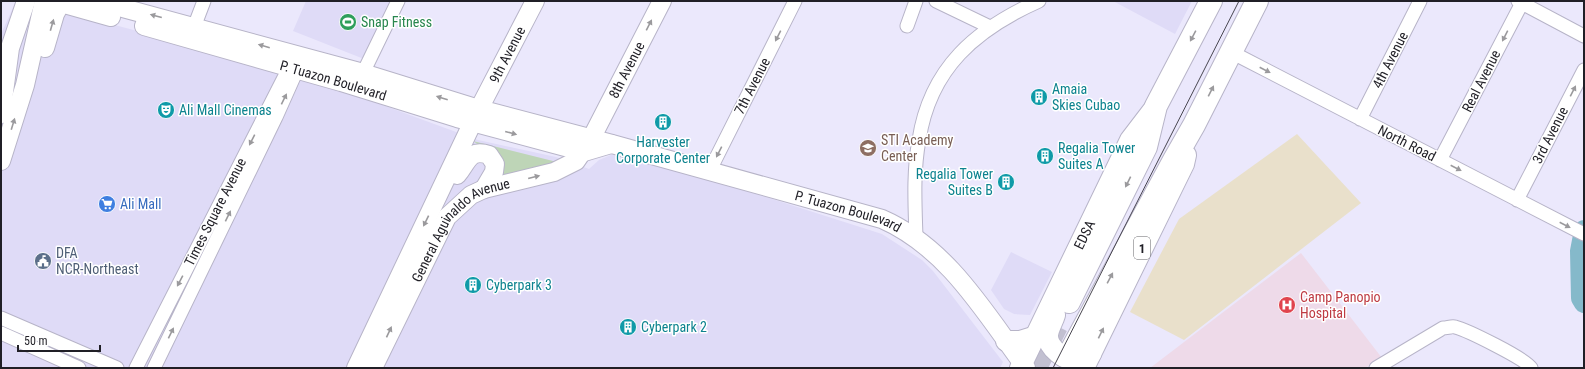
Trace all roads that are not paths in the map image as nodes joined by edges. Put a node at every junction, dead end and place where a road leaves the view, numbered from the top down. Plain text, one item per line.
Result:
1 (26, 1) edge
2 (97, 1) edge
3 (204, 1) edge
4 (398, 1) edge
5 (535, 1) edge
6 (662, 1) edge
7 (795, 1) edge
8 (916, 1) edge
9 (936, 1) edge
10 (1211, 1) edge
11 (1257, 1) edge
12 (1420, 1) edge
13 (53, 2) edge
14 (1521, 2) edge
15 (1028, 3) edge
16 (907, 26) dead end
17 (990, 27) junction
18 (192, 33) junction
19 (1584, 36) edge
20 (10, 48) junction
21 (1231, 52) junction
22 (32, 58) junction
23 (295, 62) junction
24 (1584, 70) edge
25 (363, 73) junction
26 (25, 85) junction
27 (1, 114) edge
28 (476, 116) junction
29 (1360, 118) junction
30 (588, 145) junction
31 (1, 160) edge
32 (1440, 160) junction
33 (709, 172) junction
34 (484, 189) junction
35 (440, 191) junction
36 (1517, 200) junction
37 (1584, 234) edge
38 (916, 237) junction
39 (1062, 299) junction
40 (1, 318) edge
41 (1, 333) edge
42 (1036, 336) junction
43 (1006, 341) junction
44 (1082, 357) edge
45 (1390, 364) edge
46 (1023, 366) edge
47 (79, 368) edge
48 (117, 368) edge
49 (136, 368) edge
50 (154, 368) edge
51 (356, 368) edge
52 (373, 368) edge
53 (1376, 368) edge
54 (1531, 368) edge

1 - 20 main road
18 -> 2 main road, P. Tuazon Boulevard
3 - 18 street
4 - 25 street
5 - 28 main road, 9th Avenue
30 -> 6 main road, 8th Avenue
7 -> 33 street, 7th Avenue
8 - 16 street
9 - 17 street
10 -> 39 highway, EDSA
11 - 21 highway, 1
12 - 29 street, 4th Avenue
13 - 18 main road, P. Tuazon Boulevard
13 - 22 main road
26 -> 13 main road
14 - 19 street
14 -> 32 street, Real Avenue
15 - 17 street
17 - 38 street
18 - 23 main road, P. Tuazon Boulevard
20 - 22 main road
20 - 27 main road
21 -> 29 street, North Road
44 -> 21 highway, 1
22 - 26 main road
23 - 25 main road, P. Tuazon Boulevard
23 - 28 main road, P. Tuazon Boulevard
23 -> 49 street, Times Square Avenue
50 -> 23 street, Times Square Avenue
36 -> 24 street, 3rd Avenue
28 -> 25 main road, P. Tuazon Boulevard
31 -> 26 main road
28 - 30 main road, P. Tuazon Boulevard
28 - 35 main road, General Aguinaldo Avenue
29 - 32 street, North Road
30 - 33 main road, P. Tuazon Boulevard
34 -> 30 main road, General Aguinaldo Avenue
32 -> 36 street, North Road
33 - 38 main road, P. Tuazon Boulevard
34 - 35 main road
52 -> 34 main road, General Aguinaldo Avenue
35 -> 51 main road, General Aguinaldo Avenue
36 -> 37 street, North Road
38 - 43 main road, P. Tuazon Boulevard
39 - 42 main road, EDSA
39 - 44 main road
40 - 48 street
41 - 47 street
42 - 43 main road
42 - 46 main road, EDSA
43 - 46 main road, P. Tuazon Boulevard
45 - 53 street
45 - 54 street

